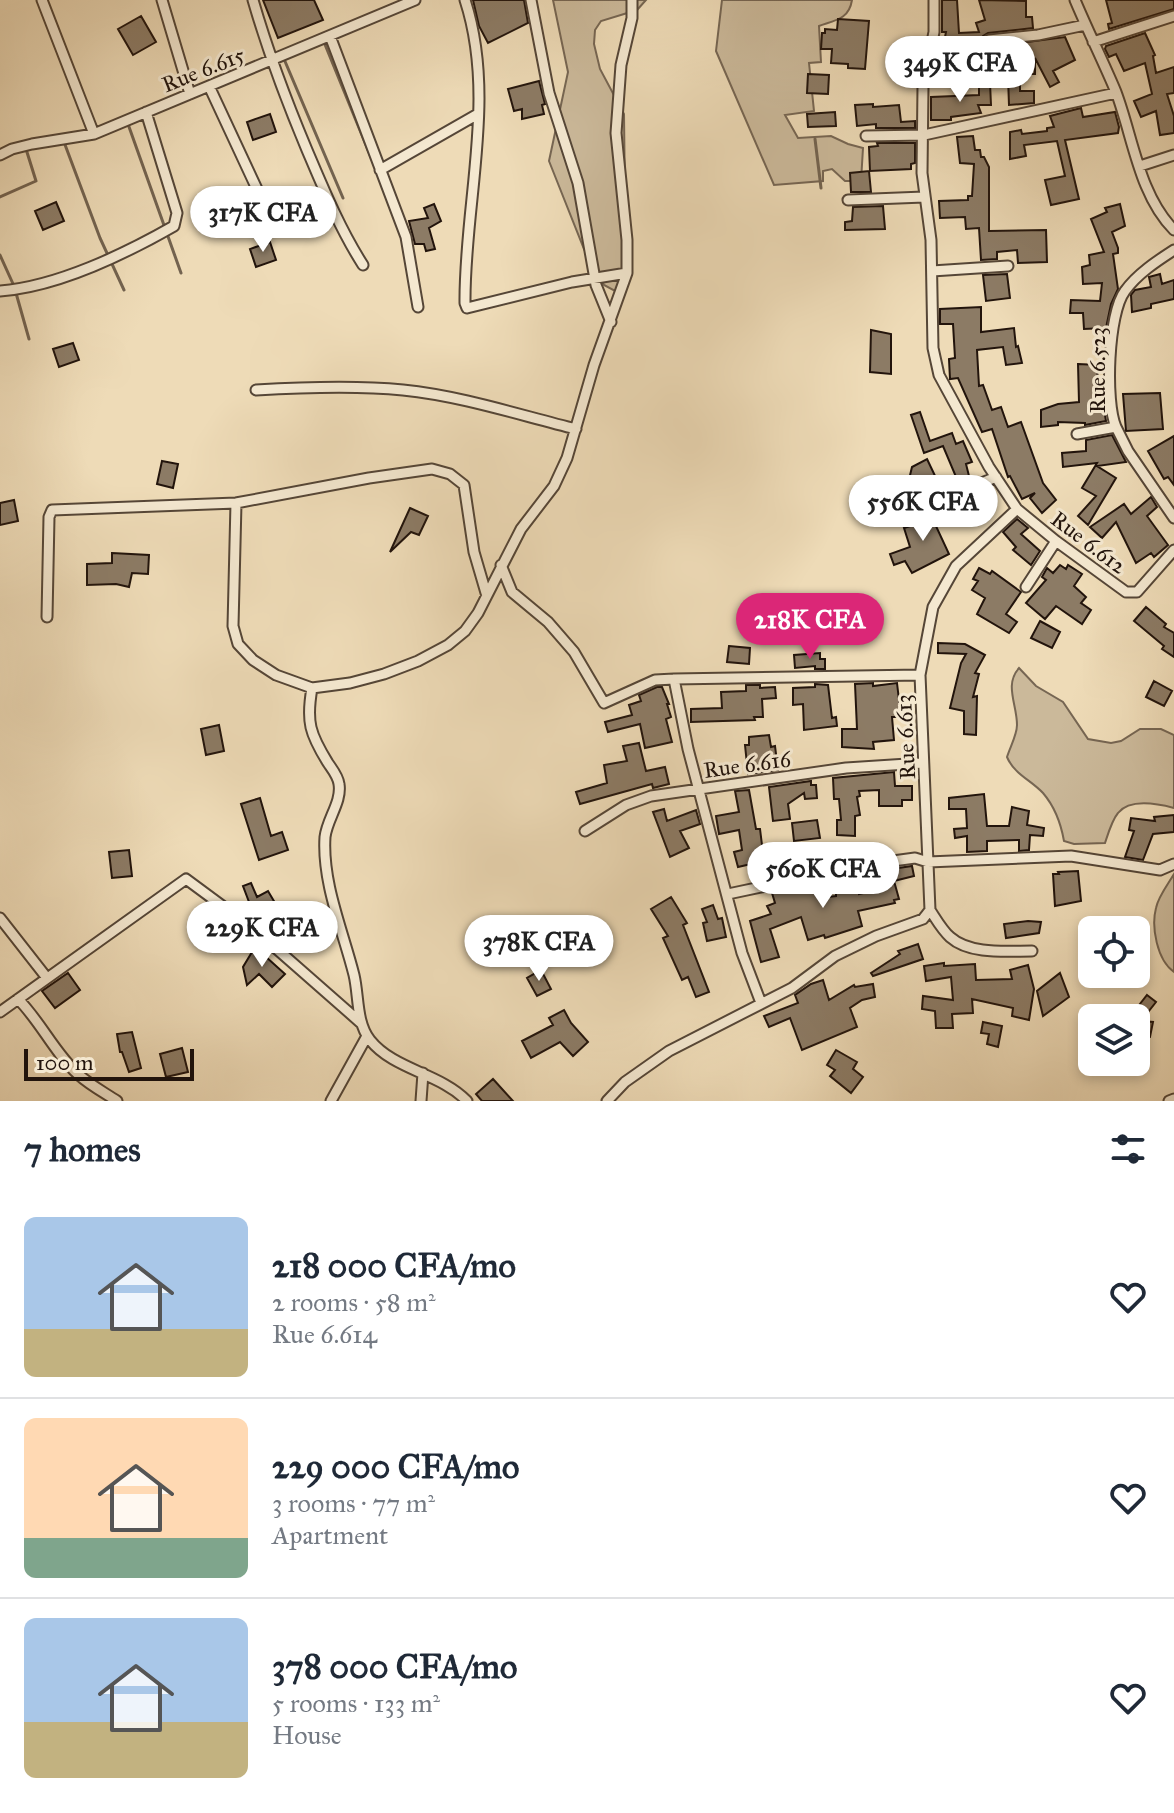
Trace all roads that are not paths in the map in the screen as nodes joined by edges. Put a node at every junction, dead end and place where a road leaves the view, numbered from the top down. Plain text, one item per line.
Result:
1 (42, 0) edge
2 (162, 0) edge
3 (253, 0) edge
4 (415, 0) edge
5 (465, 0) edge
6 (531, 0) edge
7 (632, 0) edge
8 (934, 0) edge
9 (1075, 0) edge
10 (397, 4) edge
11 (1174, 16) edge
12 (1085, 25) junction
13 (330, 36) junction
14 (989, 40) dead end
15 (1093, 42) junction
16 (270, 61) junction
17 (209, 86) junction
18 (1116, 93) junction
19 (190, 94) junction
20 (146, 112) junction
21 (478, 114) junction
22 (94, 134) junction
23 (924, 135) junction
24 (866, 136) dead end
25 (0, 155) edge
26 (1174, 155) edge
27 (1140, 166) junction
28 (380, 170) junction
29 (924, 197) junction
30 (848, 200) dead end
31 (263, 202) dead end
32 (1174, 230) edge
33 (1174, 250) edge
34 (363, 265) dead end
35 (1008, 266) dead end
36 (932, 271) junction
37 (627, 273) junction
38 (595, 278) junction
39 (0, 291) edge
40 (418, 307) dead end
41 (611, 322) junction
42 (256, 390) dead end
43 (1116, 427) junction
44 (576, 429) junction
45 (1077, 434) dead end
46 (996, 477) junction
47 (236, 503) junction
48 (925, 507) dead end
49 (1017, 509) junction
50 (1174, 518) edge
51 (1056, 541) junction
52 (1174, 550) edge
53 (501, 565) junction
54 (1026, 587) dead end
55 (486, 593) junction
56 (47, 617) dead end
57 (920, 675) junction
58 (675, 682) junction
59 (312, 688) junction
60 (923, 763) junction
61 (699, 789) junction
62 (585, 831) dead end
63 (928, 862) junction
64 (1174, 864) edge
65 (728, 894) junction
66 (930, 910) junction
67 (0, 918) edge
68 (1032, 951) dead end
69 (47, 978) junction
70 (18, 999) junction
71 (761, 1003) junction
72 (0, 1012) edge
73 (361, 1023) junction
74 (367, 1036) junction
75 (423, 1073) junction
76 (117, 1101) edge
77 (331, 1101) edge
78 (421, 1101) edge
79 (467, 1101) edge
80 (607, 1101) edge

1 - 22 street
2 - 19 street
3 - 16 street
4 - 10 street, Rue 6.615
5 - 21 street
6 - 38 street
7 - 37 street
8 - 23 street
9 - 12 street
10 - 13 street, Rue 6.615
11 - 15 street
12 - 14 street
12 - 15 street
13 - 16 street, Rue 6.615
13 - 28 street
15 - 18 street
16 - 17 street, Rue 6.615
16 - 34 street
17 - 19 street, Rue 6.615
17 - 31 street
18 - 23 street
18 - 27 street
19 - 20 street, Rue 6.615
20 - 22 street, Rue 6.615
20 - 39 street
21 - 28 street
21 - 38 street
22 - 25 street, Rue 6.615
23 - 24 street
23 - 29 street
26 - 27 street
27 - 32 street
28 - 40 street
29 - 30 street
29 - 36 street
33 - 43 street, Rue 6.523
35 - 36 street
36 - 46 street
37 - 38 street
37 - 41 street
38 - 41 street
41 - 44 street
42 - 44 street
43 - 45 street, Rue 6.523
43 - 50 street
44 - 53 street
46 - 48 street
46 - 49 street
47 - 55 street
47 - 56 street
47 - 59 street
49 - 51 street, Rue 6.612
49 - 57 street, Rue 6.613
51 - 52 street, Rue 6.612
51 - 54 street
53 - 55 street
53 - 58 street
55 - 59 street
57 - 58 street
57 - 60 street, Rue 6.613
58 - 61 street
59 - 73 street
60 - 61 street, Rue 6.616
60 - 63 street, Rue 6.613
61 - 62 street, Rue 6.616
61 - 65 street
63 - 64 street
63 - 65 street
63 - 66 street, Rue 6.613
65 - 71 street
66 - 68 street
66 - 71 street
67 - 69 street
69 - 70 street
69 - 73 street
70 - 72 street
70 - 76 street
71 - 80 street
73 - 74 street
74 - 75 street
74 - 77 street
75 - 78 street
75 - 79 street

